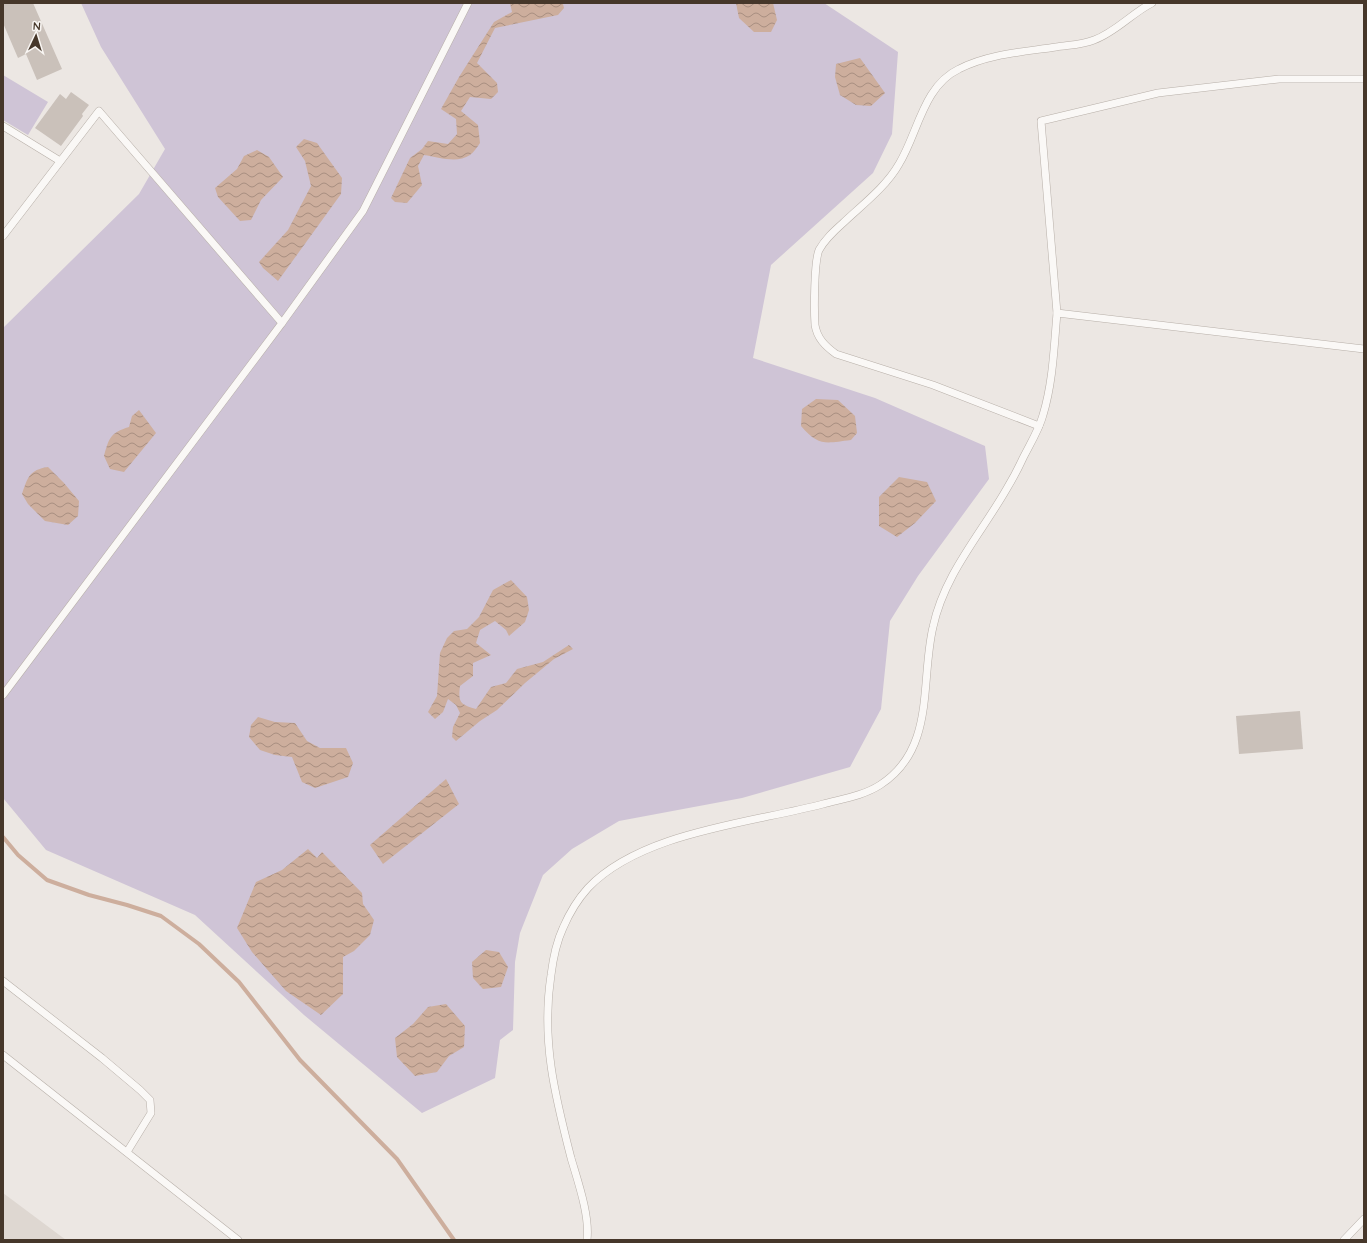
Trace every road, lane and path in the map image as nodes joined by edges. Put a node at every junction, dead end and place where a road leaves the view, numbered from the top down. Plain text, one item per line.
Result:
1 (468, 3) edge
2 (1152, 3) edge
3 (1364, 79) edge
4 (3, 126) edge
5 (60, 161) junction
6 (3, 236) edge
7 (1058, 314) junction
8 (282, 323) junction
9 (1364, 349) edge
10 (1038, 426) junction
11 (3, 695) edge
12 (3, 981) edge
13 (3, 1055) edge
14 (127, 1152) junction
15 (1364, 1219) edge
16 (238, 1240) edge
17 (587, 1240) edge
18 (1344, 1240) edge

1 - 8 lane
2 - 10 lane
3 - 7 lane
4 - 5 lane
5 - 6 lane
5 - 8 lane
7 - 9 lane
7 - 10 lane
8 - 11 lane
10 - 17 lane
12 - 14 lane
13 - 14 lane
14 - 16 lane
15 - 18 lane

